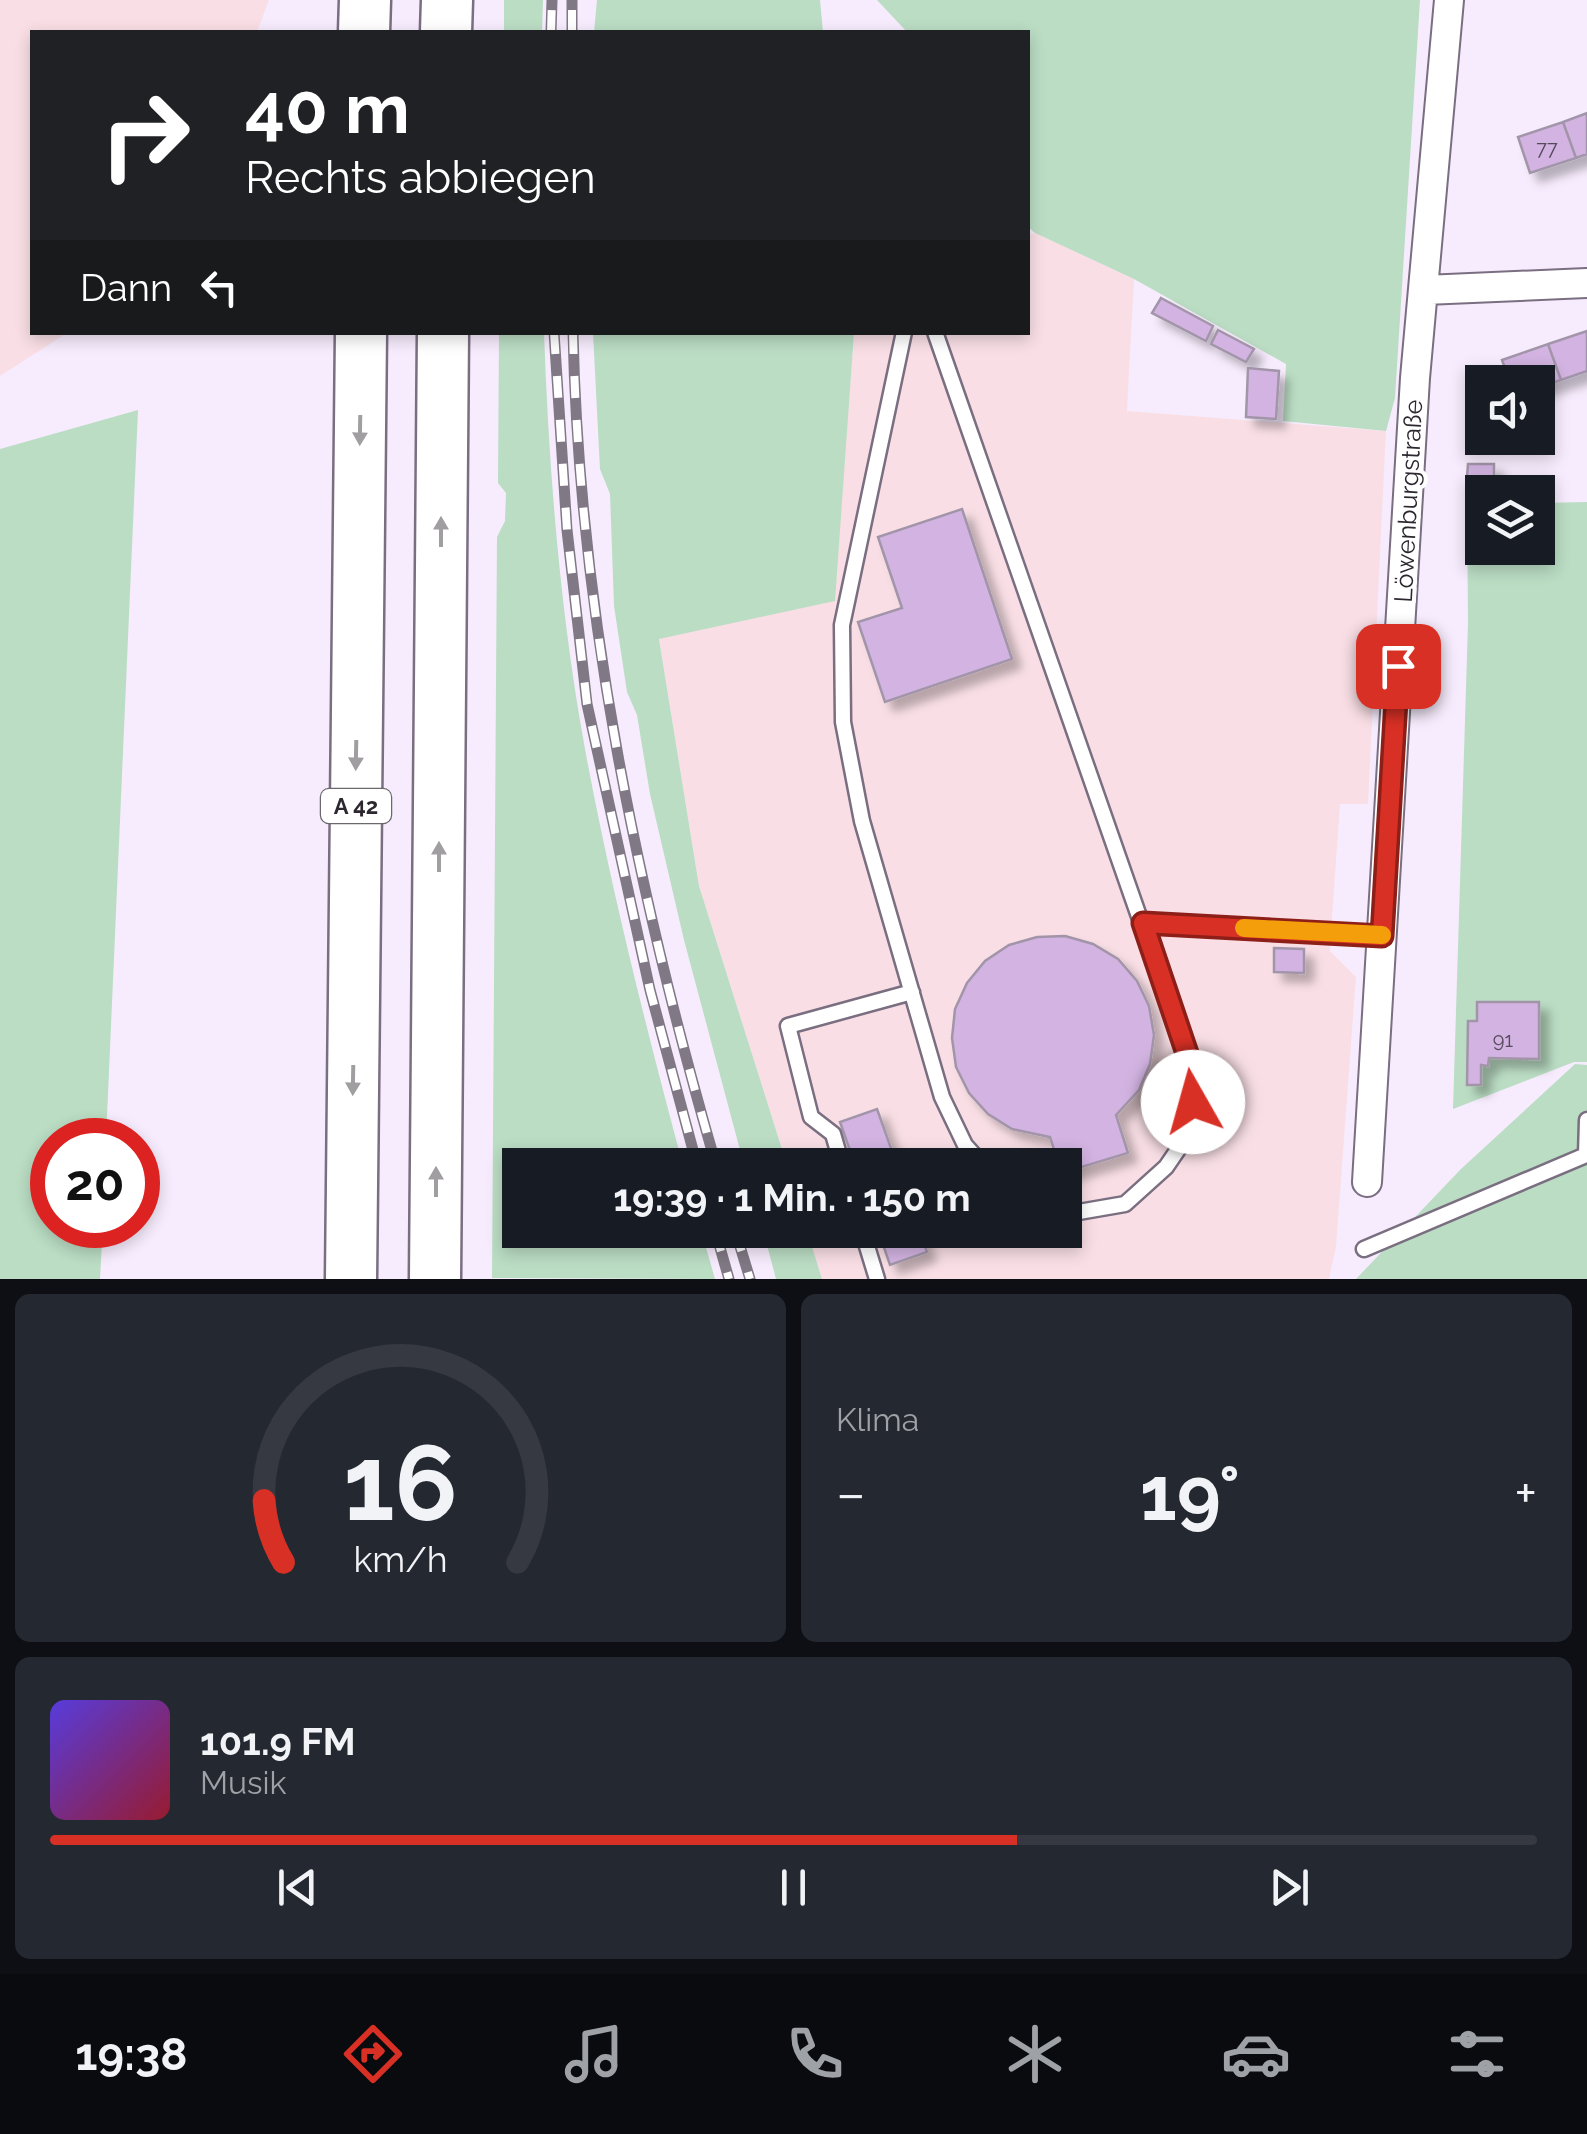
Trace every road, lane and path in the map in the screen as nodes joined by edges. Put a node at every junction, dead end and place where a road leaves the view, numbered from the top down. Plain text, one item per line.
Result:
1 (365, 0) edge
2 (447, 0) edge
3 (1449, 0) edge
4 (364, 30) edge
5 (446, 30) edge
6 (1587, 283) edge
7 (1425, 290) junction
8 (361, 335) edge
9 (443, 335) edge
10 (903, 335) edge
11 (935, 335) edge
12 (1143, 923) junction
13 (1382, 936) junction
14 (912, 992) junction
15 (1587, 1120) edge
16 (837, 1148) edge
17 (968, 1148) edge
18 (1367, 1182) dead end
19 (1082, 1211) edge
20 (868, 1248) edge
21 (1364, 1249) dead end
22 (351, 1279) edge
23 (435, 1279) edge
24 (877, 1279) edge

1 - 4 highway
2 - 5 highway
3 - 7 street, Löwenburgstraße
6 - 7 street
7 - 13 street, Löwenburgstraße
8 -> 22 highway, A 42
23 -> 9 highway
10 - 14 lane
11 - 12 lane
12 - 13 lane
12 - 19 lane
13 - 18 street, Löwenburgstraße
14 - 16 lane
14 - 17 lane
15 - 21 lane
20 - 24 lane

